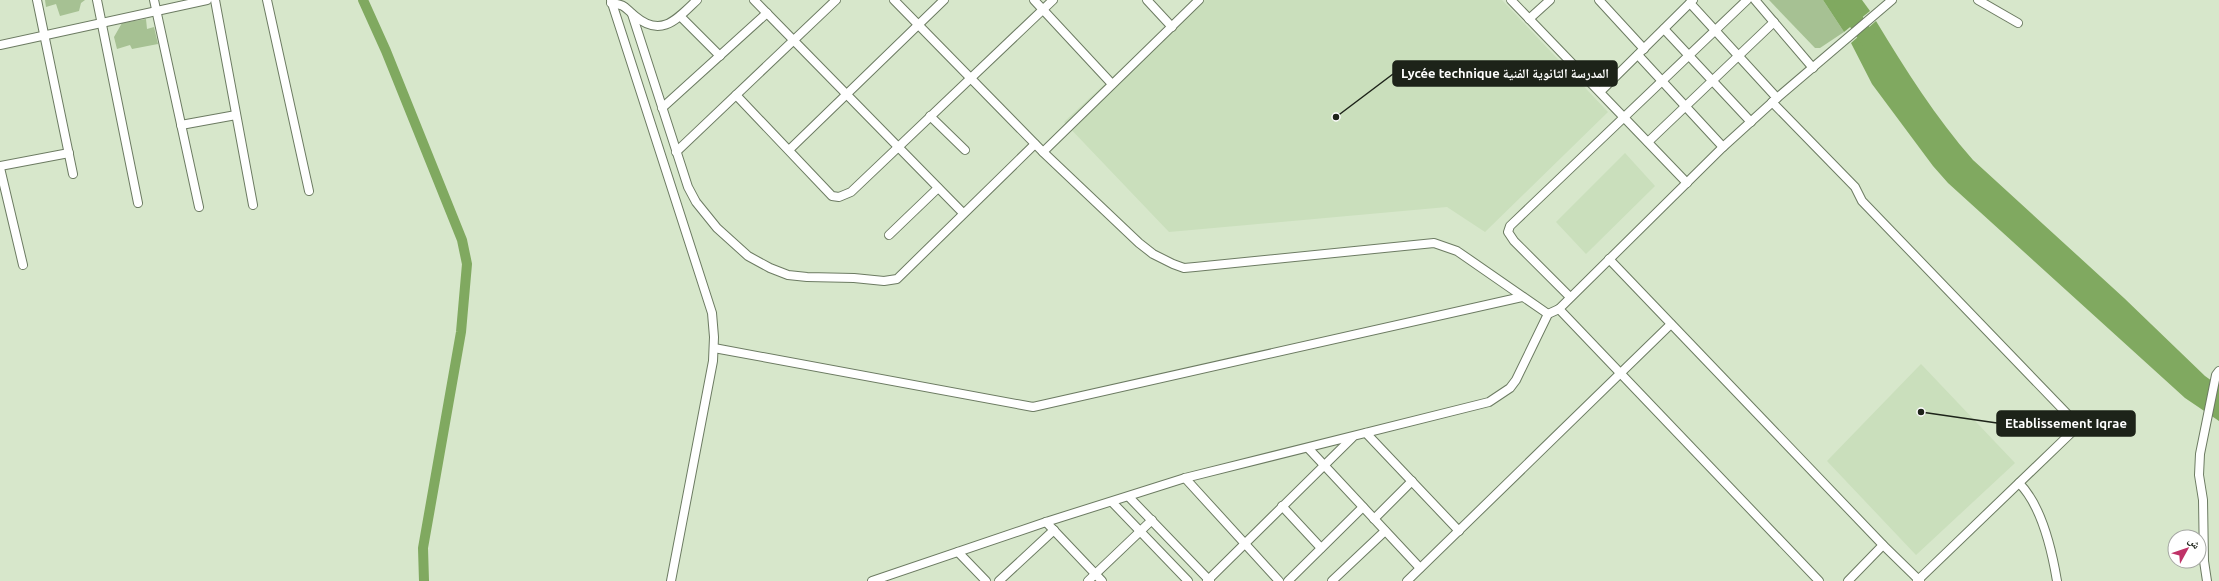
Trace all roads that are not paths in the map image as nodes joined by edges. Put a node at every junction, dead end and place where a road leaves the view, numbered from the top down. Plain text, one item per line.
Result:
1 (37, 0) edge
2 (97, 0) edge
3 (154, 0) edge
4 (207, 0) edge
5 (215, 0) edge
6 (267, 0) edge
7 (697, 0) edge
8 (754, 0) edge
9 (836, 0) edge
10 (894, 0) edge
11 (944, 0) edge
12 (1034, 0) edge
13 (1052, 0) edge
14 (1147, 0) edge
15 (1199, 0) edge
16 (1512, 0) edge
17 (1550, 0) edge
18 (1599, 0) edge
19 (1747, 0) edge
20 (1755, 0) edge
21 (1892, 0) edge
22 (1978, 0) edge
23 (611, 1) edge
24 (1692, 2) edge
25 (1043, 9) junction
26 (157, 11) junction
27 (767, 13) junction
28 (632, 14) junction
29 (680, 16) junction
30 (1529, 19) junction
31 (1774, 22) junction
32 (102, 23) junction
33 (2018, 23) dead end
34 (918, 25) junction
35 (1172, 27) junction
36 (1664, 29) junction
37 (1715, 30) junction
38 (45, 35) junction
39 (794, 40) junction
40 (0, 45) edge
41 (1641, 52) junction
42 (1689, 55) junction
43 (720, 56) junction
44 (1738, 56) junction
45 (1813, 68) junction
46 (970, 78) junction
47 (1662, 81) junction
48 (1712, 81) junction
49 (1112, 84) junction
50 (1601, 91) junction
51 (846, 94) junction
52 (736, 95) junction
53 (1775, 100) junction
54 (1686, 106) junction
55 (662, 108) junction
56 (236, 115) junction
57 (930, 116) junction
58 (1624, 116) junction
59 (1751, 122) junction
60 (181, 125) junction
61 (1648, 142) junction
62 (1035, 144) junction
63 (898, 147) junction
64 (1723, 147) junction
65 (789, 150) junction
66 (965, 150) dead end
67 (69, 152) junction
68 (676, 152) junction
69 (1043, 152) junction
70 (0, 167) edge
71 (73, 174) dead end
72 (1687, 183) junction
73 (938, 188) junction
74 (309, 190) dead end
75 (138, 204) dead end
76 (253, 205) dead end
77 (199, 207) dead end
78 (963, 213) junction
79 (890, 235) dead end
80 (1609, 259) junction
81 (23, 265) dead end
82 (1569, 296) junction
83 (1522, 297) junction
84 (1559, 309) junction
85 (1548, 314) junction
86 (1671, 324) junction
87 (714, 348) junction
88 (2219, 371) edge
89 (1620, 373) junction
90 (1366, 433) junction
91 (1353, 437) junction
92 (1309, 449) junction
93 (1324, 465) junction
94 (1185, 478) junction
95 (1412, 481) junction
96 (2019, 483) junction
97 (1129, 497) junction
98 (1112, 502) junction
99 (1282, 506) junction
100 (1363, 507) junction
101 (1374, 518) junction
102 (1152, 520) junction
103 (1046, 522) junction
104 (1054, 530) junction
105 (1140, 531) junction
106 (1385, 531) junction
107 (1459, 531) junction
108 (1245, 544) junction
109 (1883, 545) junction
110 (1322, 548) junction
111 (958, 552) junction
112 (1420, 568) junction
113 (1095, 574) junction
114 (1919, 580) edge
115 (671, 581) edge
116 (872, 581) edge
117 (986, 581) edge
118 (999, 581) edge
119 (1088, 581) edge
120 (1102, 581) edge
121 (1188, 581) edge
122 (1208, 581) edge
123 (1279, 581) edge
124 (1288, 581) edge
125 (1332, 581) edge
126 (1407, 581) edge
127 (1819, 581) edge
128 (1848, 581) edge
129 (2057, 581) edge
130 (2207, 581) edge

1 - 38 street
2 - 32 street
3 - 26 street
4 - 26 street
5 - 56 street
6 - 74 street
7 - 29 street
8 - 27 street
9 - 39 street
10 - 34 street
11 - 34 street
12 - 25 street
13 - 25 street
14 - 35 street
15 - 35 street
16 - 30 street
17 - 30 street
18 - 41 street
19 - 37 street
20 - 31 street
21 - 45 street
22 - 33 street
23 - 28 street
23 - 87 street
24 - 36 street
24 - 37 street
25 - 46 street
25 - 49 street
26 - 32 street
26 - 60 street
27 - 39 street
27 - 43 street
28 - 29 street
28 - 55 street
29 - 43 street
30 - 50 street
31 - 44 street
31 - 45 street
32 - 38 street
32 - 75 street
34 - 46 street
34 - 51 street
35 - 49 street
36 - 41 street
36 - 42 street
37 - 42 street
37 - 44 street
38 - 40 street
38 - 67 street
39 - 51 street
39 - 52 street
41 - 47 street
41 - 50 street
42 - 47 street
42 - 48 street
43 - 55 street
44 - 48 street
44 - 53 street
45 - 53 street
46 - 57 street
46 - 62 street
47 - 54 street
47 - 58 street
48 - 54 street
48 - 59 street
49 - 69 street
50 - 58 street
51 - 63 street
51 - 65 street
52 - 65 street
52 - 68 street
53 - 59 street
53 - 96 street
54 - 61 street
54 - 64 street
55 - 68 street
56 - 60 street
56 - 76 street
57 - 63 street
57 - 66 street
58 - 61 street
58 - 82 street
59 - 64 street
60 - 77 street
61 - 72 street
62 - 69 street
62 - 78 street
63 - 65 street
63 - 73 street
64 - 72 street
67 - 70 street
67 - 71 street
68 - 78 street
69 - 83 street
70 - 81 street
72 - 80 street
73 - 78 street
73 - 79 street
80 - 82 street
80 - 86 street
82 - 84 street
83 - 85 street
83 - 87 street
84 - 85 street
84 - 89 street
85 - 90 street
86 - 89 street
86 - 109 street
87 - 115 street
88 - 130 street
89 - 107 street
89 - 127 street
90 - 91 street
90 - 95 street
91 - 92 street
91 - 93 street
92 - 93 street
92 - 94 street
93 - 99 street
93 - 100 street
94 - 97 street
94 - 108 street
95 - 101 street
95 - 107 street
96 - 114 street
96 - 129 street
97 - 98 street
97 - 102 street
98 - 103 street
98 - 105 street
99 - 108 street
99 - 110 street
100 - 101 street
100 - 110 street
101 - 106 street
102 - 105 street
102 - 122 street
103 - 104 street
103 - 111 street
104 - 113 street
104 - 118 street
105 - 113 street
105 - 121 street
106 - 112 street
106 - 125 street
107 - 112 street
108 - 122 street
108 - 123 street
109 - 114 street
109 - 128 street
110 - 124 street
111 - 116 street
111 - 117 street
112 - 126 street
113 - 119 street
113 - 120 street

